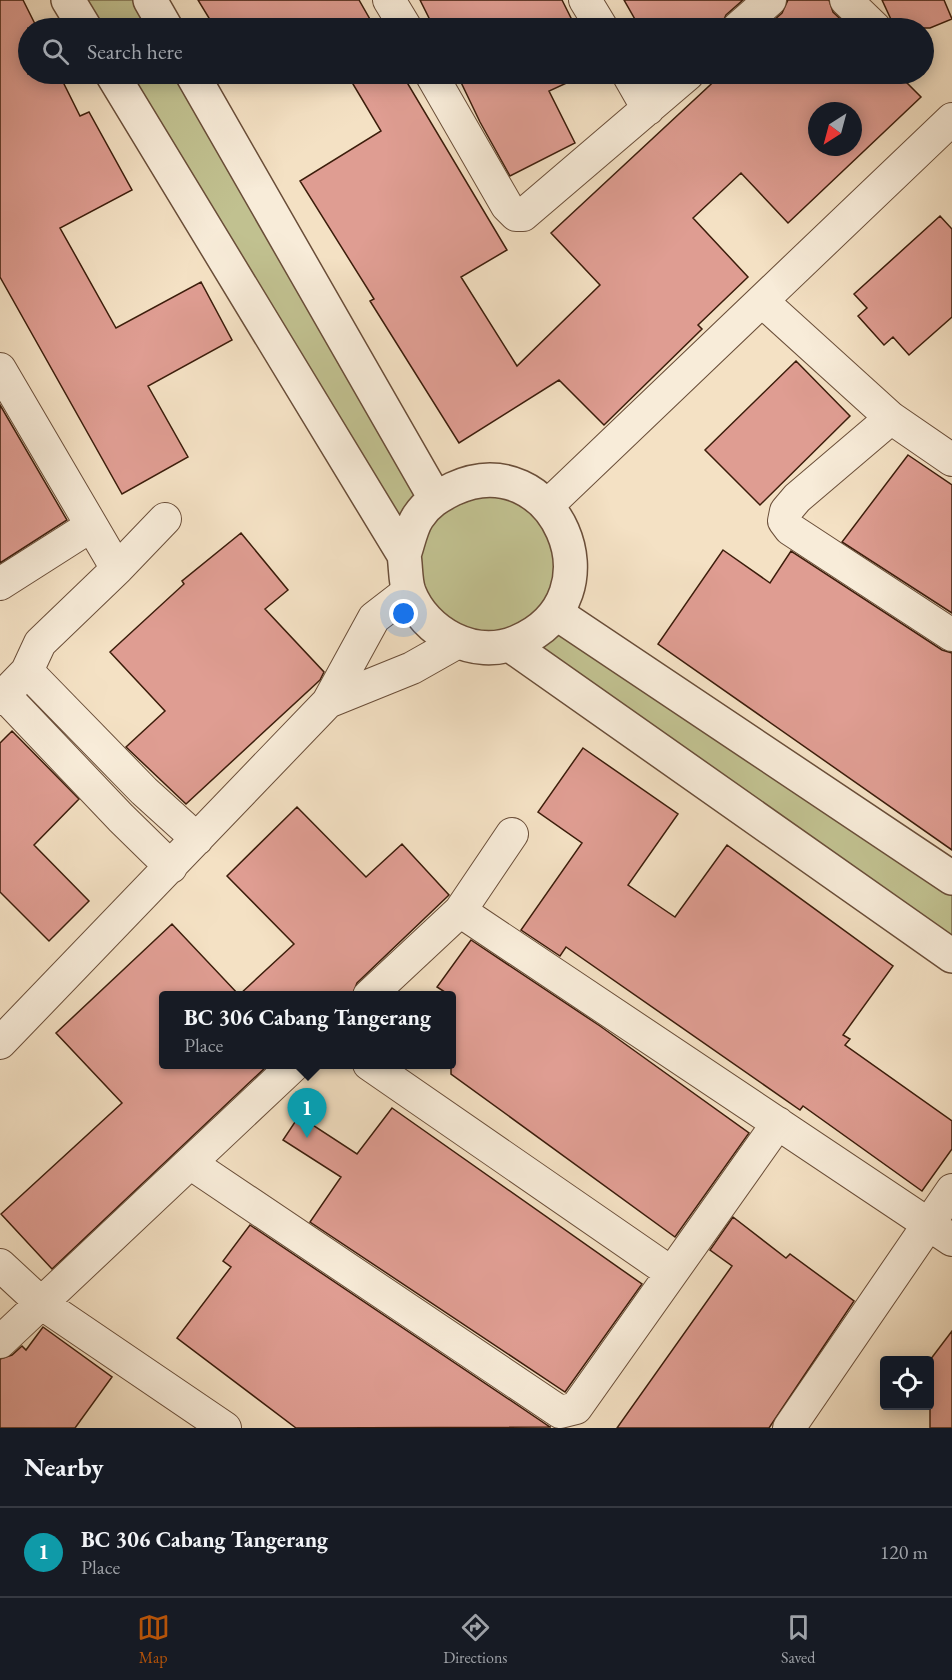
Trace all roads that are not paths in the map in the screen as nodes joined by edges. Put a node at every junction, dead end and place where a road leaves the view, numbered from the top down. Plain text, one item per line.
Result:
1 (68, 0) edge
2 (150, 0) edge
3 (389, 0) edge
4 (585, 0) edge
5 (770, 0) edge
6 (846, 0) edge
7 (79, 18) edge
8 (160, 18) edge
9 (400, 18) edge
10 (596, 18) edge
11 (749, 18) edge
12 (865, 18) edge
13 (118, 84) edge
14 (198, 84) edge
15 (437, 84) edge
16 (634, 84) edge
17 (676, 84) edge
18 (648, 109) junction
19 (952, 119) edge
20 (762, 301) junction
21 (0, 369) edge
22 (891, 418) junction
23 (952, 460) edge
24 (435, 498) junction
25 (548, 505) junction
26 (165, 519) dead end
27 (92, 526) junction
28 (404, 555) junction
29 (117, 570) junction
30 (0, 584) edge
31 (409, 591) junction
32 (556, 613) junction
33 (952, 635) edge
34 (458, 642) junction
35 (510, 645) junction
36 (27, 671) junction
37 (2, 697) edge
38 (328, 702) junction
39 (512, 834) dead end
40 (197, 840) junction
41 (171, 867) junction
42 (952, 878) edge
43 (459, 910) junction
44 (952, 956) edge
45 (374, 991) edge
46 (0, 1043) edge
47 (291, 1069) edge
48 (375, 1069) edge
49 (778, 1123) junction
50 (190, 1163) junction
51 (952, 1190) edge
52 (938, 1237) edge
53 (0, 1265) edge
54 (670, 1272) junction
55 (41, 1303) junction
56 (0, 1342) edge
57 (225, 1428) edge
58 (789, 1428) edge

1 - 7 street
2 - 8 street
3 - 9 street
4 - 10 street
5 - 11 street
6 - 12 street
13 - 28 street
14 - 24 street
15 - 18 street
16 - 18 street
17 - 18 street
19 - 20 street
20 - 22 street
20 - 25 street
21 - 27 street
22 - 23 street
22 - 33 street
24 - 25 street
24 - 28 street
25 - 32 street
26 - 29 street
27 - 29 street
27 - 30 street
28 - 31 street
29 - 36 street
31 - 34 street
31 - 38 street
32 - 35 street
32 - 42 street
34 - 35 street
34 - 38 street
35 - 44 street
36 - 37 street
36 - 40 street
37 - 41 street
38 - 40 street
39 - 43 street
40 - 41 street
41 - 46 street
43 - 45 street
43 - 49 street
47 - 50 street
48 - 54 street
49 - 52 street
49 - 54 street
50 - 54 street
50 - 55 street
51 - 52 street
52 - 58 street
53 - 55 street
55 - 56 street
55 - 57 street

